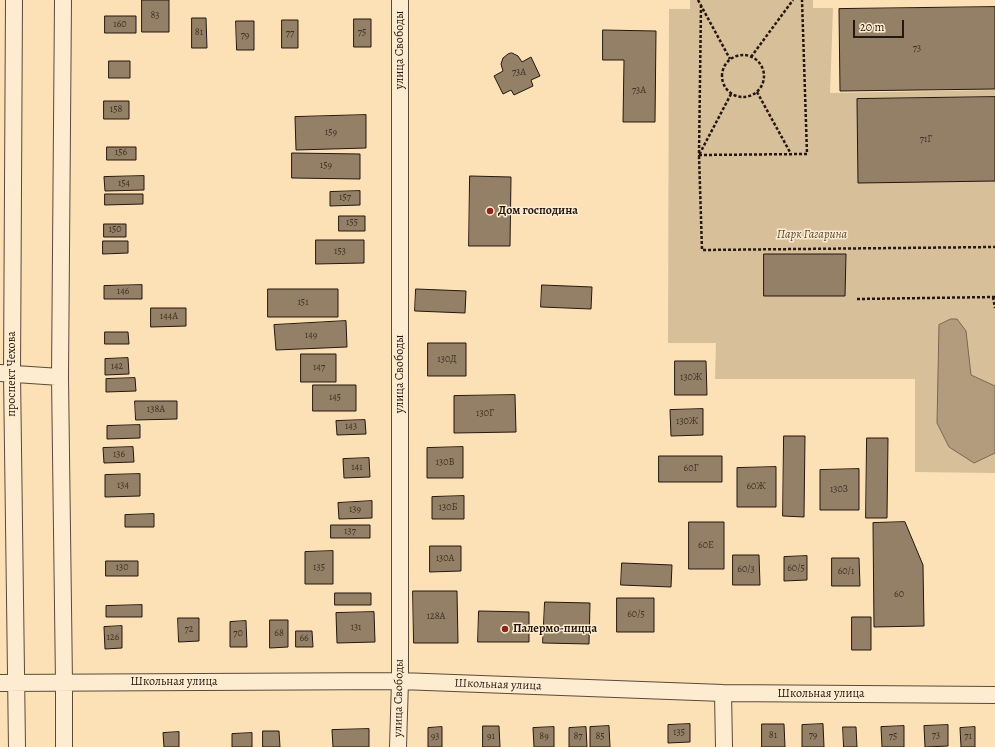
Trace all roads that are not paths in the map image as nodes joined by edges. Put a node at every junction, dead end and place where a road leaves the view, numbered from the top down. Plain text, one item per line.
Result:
1 (14, 0) edge
2 (63, 0) edge
3 (400, 0) edge
4 (6, 374) edge
5 (60, 377) junction
6 (400, 681) junction
7 (8, 683) edge
8 (64, 683) junction
9 (723, 693) junction
10 (995, 695) edge
11 (17, 747) edge
12 (64, 747) edge
13 (398, 747) edge
14 (724, 747) edge

1 - 4 street, проспект Чехова
2 - 5 street
3 - 6 street, улица Свободы
4 - 5 street
4 - 7 street, проспект Чехова
5 - 8 street
6 - 8 street, Школьная улица
6 - 9 street, Школьная улица
6 - 13 street, улица Свободы
7 - 8 street, Школьная улица
7 - 11 street, проспект Чехова
8 - 12 street
9 - 10 street, Школьная улица
9 - 14 street

